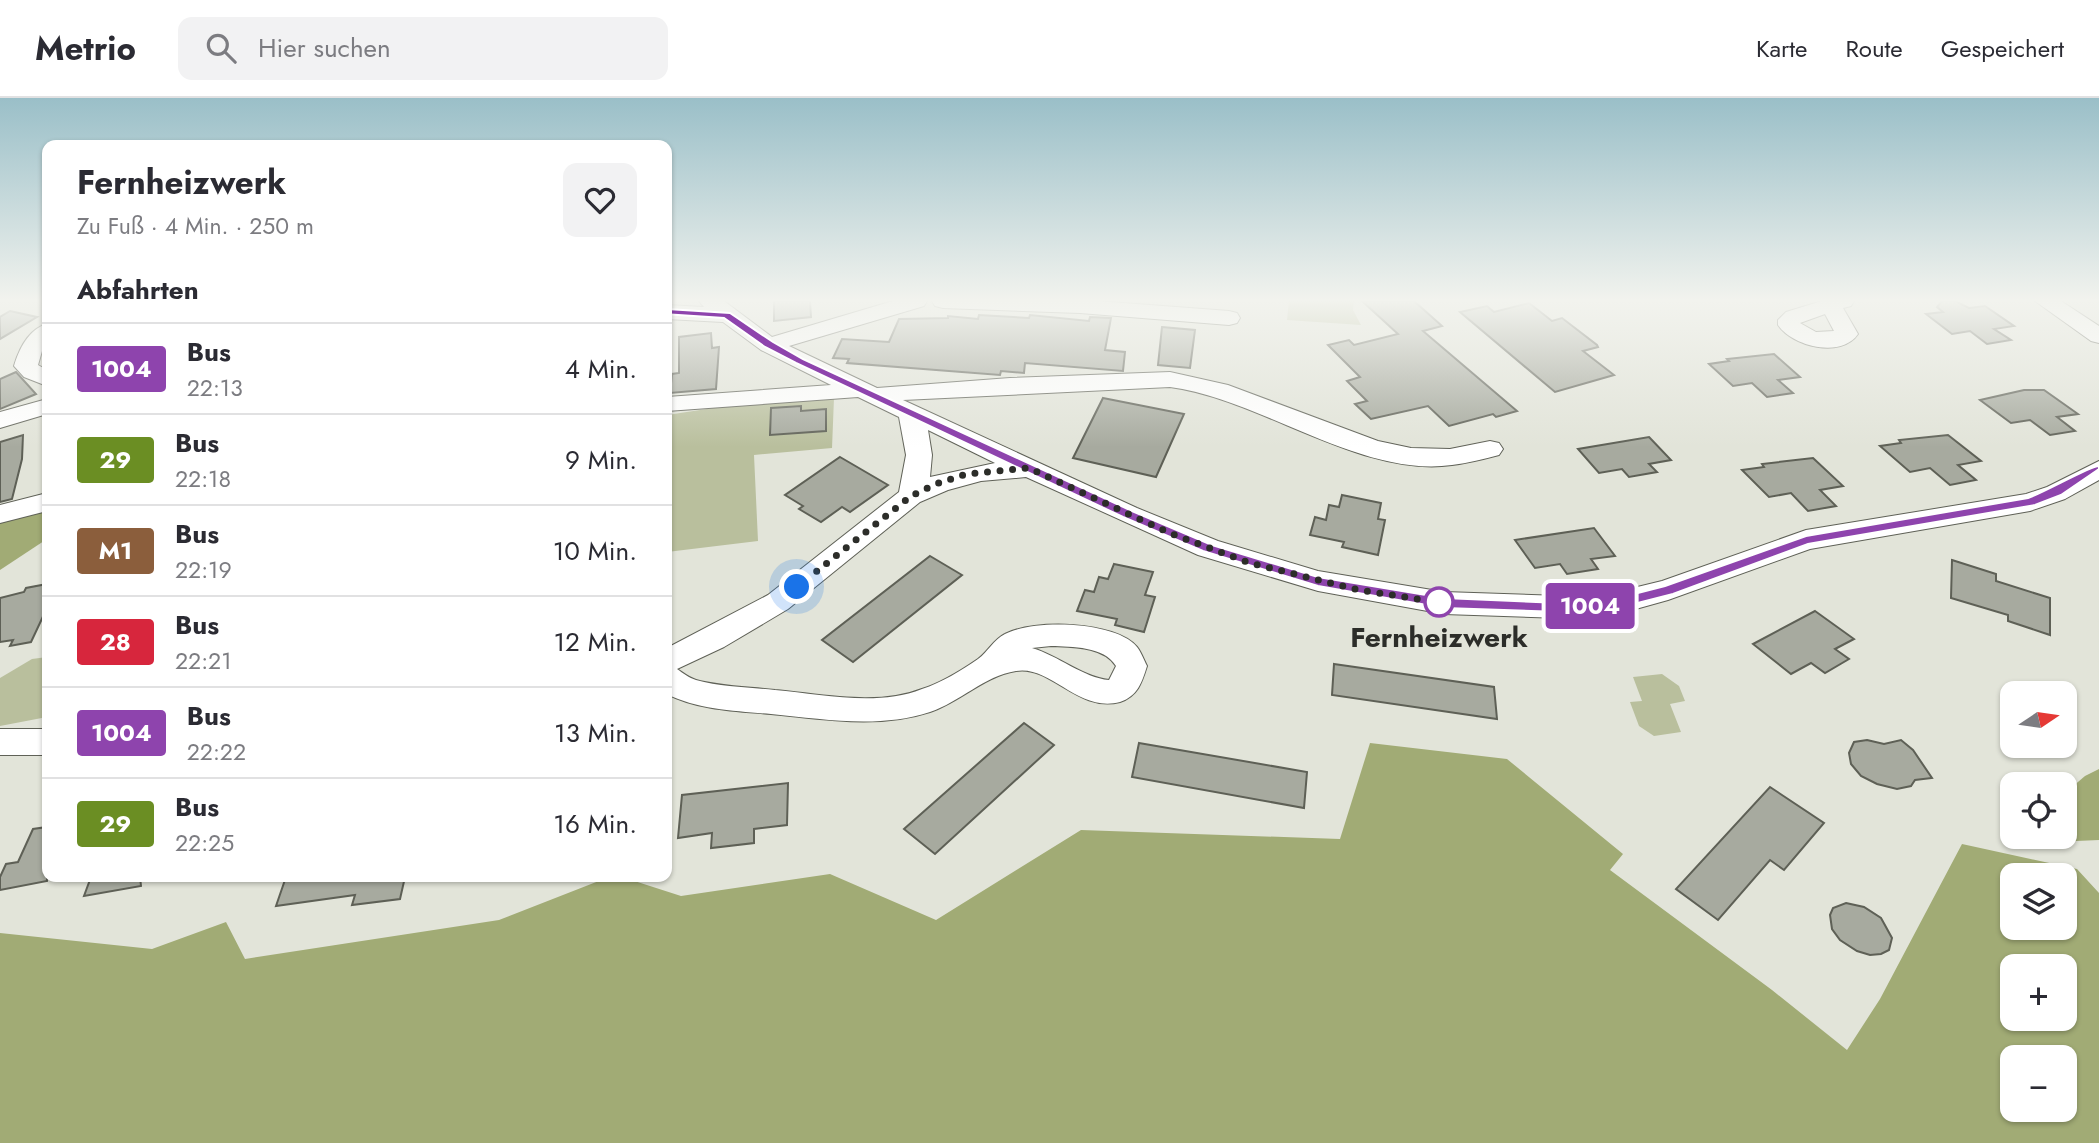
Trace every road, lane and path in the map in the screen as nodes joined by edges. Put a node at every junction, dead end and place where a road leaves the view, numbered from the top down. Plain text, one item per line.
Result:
1 (31, 350) edge
2 (779, 350) edge
3 (809, 365) junction
4 (780, 370) dead end
5 (42, 376) edge
6 (868, 393) junction
7 (672, 404) edge
8 (42, 407) edge
9 (910, 413) junction
10 (0, 420) edge
11 (1490, 449) dead end
12 (1029, 468) junction
13 (2099, 469) edge
14 (911, 496) junction
15 (42, 503) edge
16 (0, 514) edge
17 (672, 660) edge
18 (990, 667) dead end
19 (672, 681) edge
20 (0, 742) edge
21 (42, 743) edge

1 - 5 street
2 - 3 street
3 - 4 street
3 - 6 street
6 - 7 street
6 - 9 street
6 - 11 street
8 - 10 street
9 - 12 street
9 - 14 street
12 - 13 street
12 - 14 street
14 - 17 street
15 - 16 street
18 - 19 street
20 - 21 street

